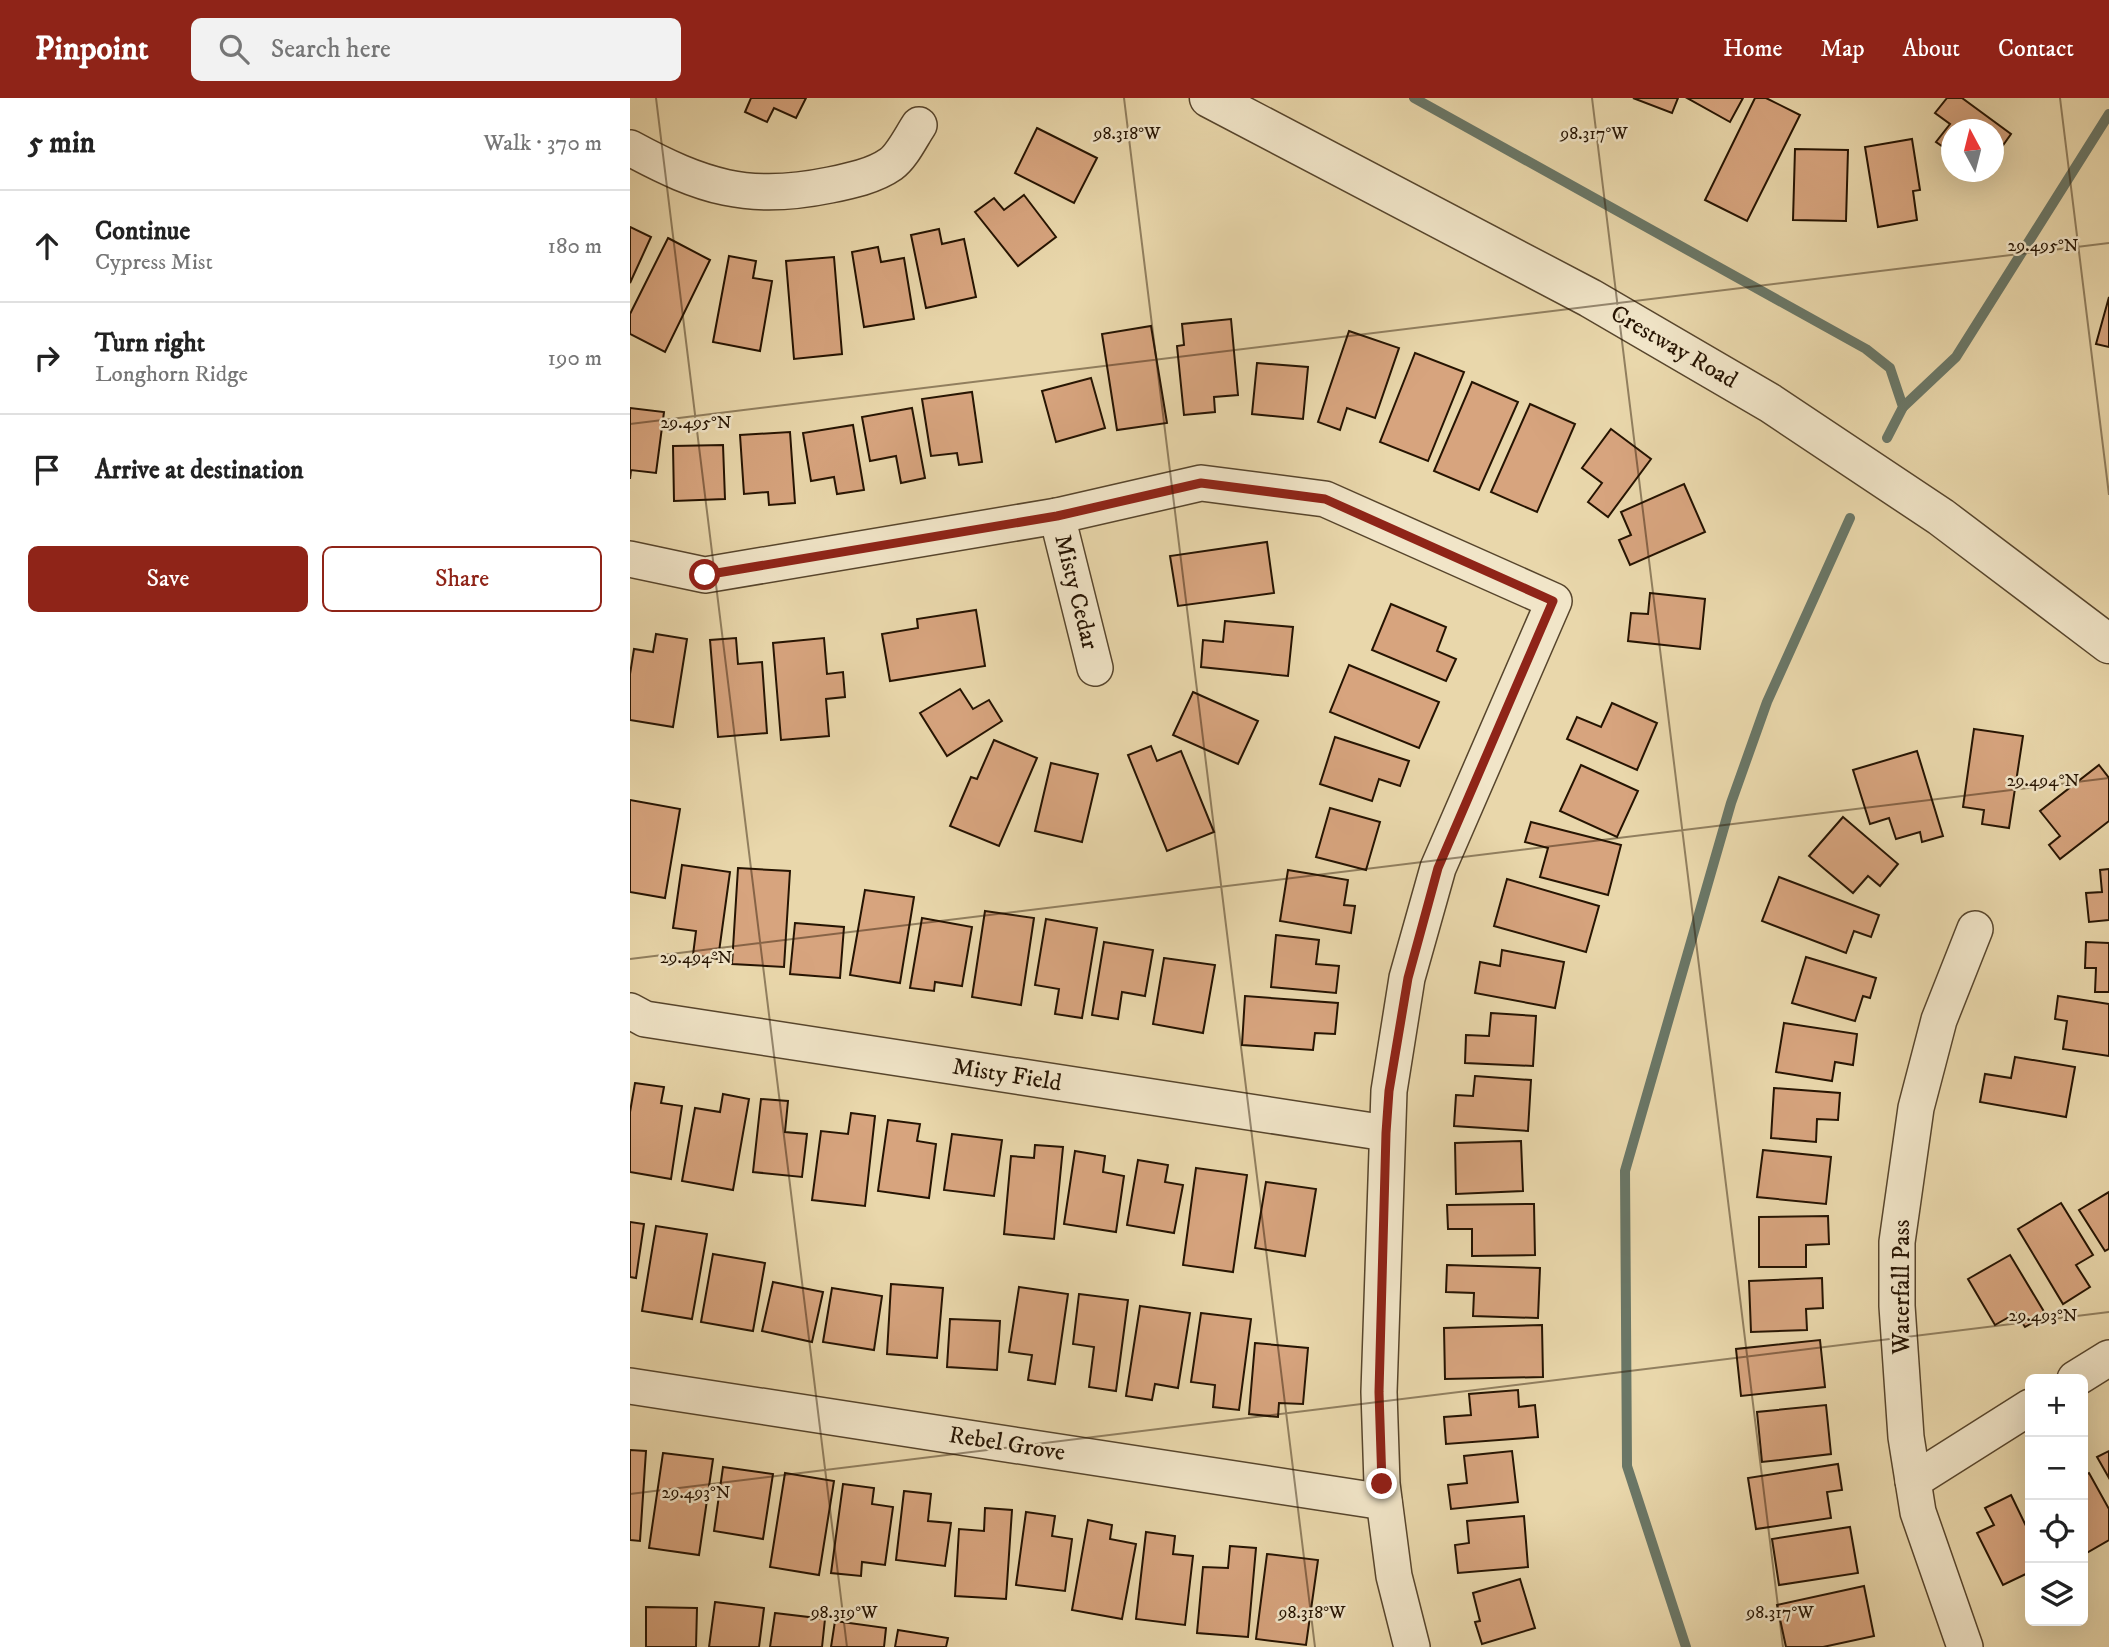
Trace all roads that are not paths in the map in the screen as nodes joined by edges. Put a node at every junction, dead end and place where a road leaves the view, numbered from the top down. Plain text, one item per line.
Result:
1 (1209, 98) edge
2 (919, 125) dead end
3 (630, 148) edge
4 (1057, 516) junction
5 (630, 558) edge
6 (2109, 643) edge
7 (1095, 668) dead end
8 (1975, 929) dead end
9 (630, 1010) edge
10 (1386, 1133) junction
11 (2109, 1358) edge
12 (2083, 1374) edge
13 (630, 1386) edge
14 (2025, 1410) edge
15 (1913, 1481) junction
16 (1384, 1503) junction
17 (1412, 1647) edge
18 (1965, 1647) edge

1 - 6 street, Crestway Road
2 - 3 street
4 - 5 street
4 - 7 street, Misty Cedar
4 - 10 street
8 - 15 street, Waterfall Pass
9 - 10 street, Misty Field
10 - 16 street
11 - 12 street
13 - 16 street, Rebel Grove
14 - 15 street
15 - 18 street, Waterfall Pass
16 - 17 street

